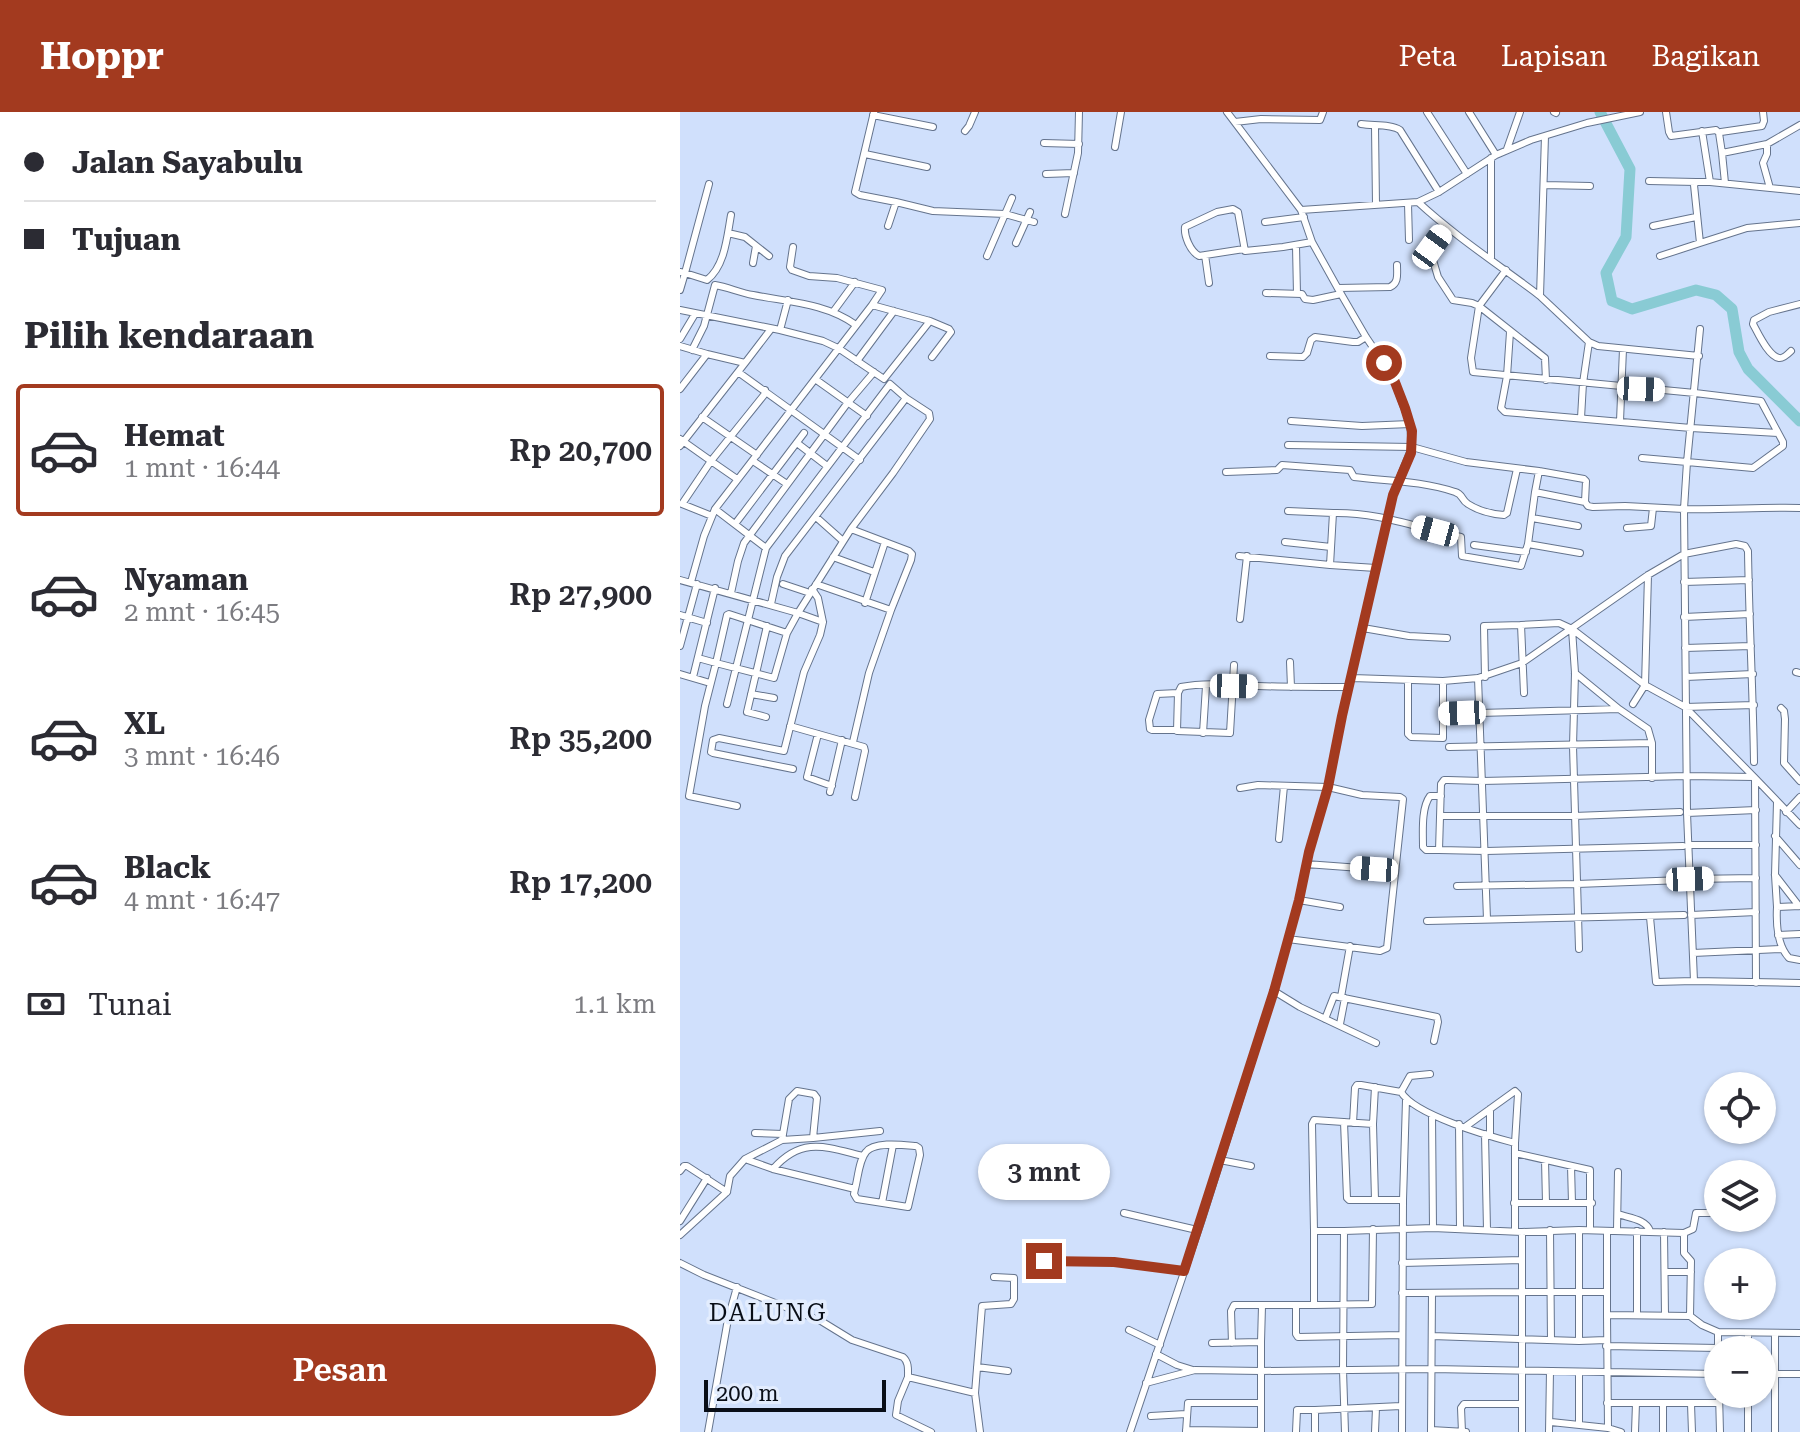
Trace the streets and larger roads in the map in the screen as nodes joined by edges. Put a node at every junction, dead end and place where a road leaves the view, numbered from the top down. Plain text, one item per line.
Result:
1 (975, 112) edge
2 (1079, 112) edge
3 (1121, 112) edge
4 (1227, 112) edge
5 (1323, 112) edge
6 (1427, 112) edge
7 (1469, 112) edge
8 (1478, 112) edge
9 (1520, 112) edge
10 (1640, 112) edge
11 (1666, 112) edge
12 (1763, 112) edge
13 (874, 114) edge
14 (1475, 121) junction
15 (1235, 122) junction
16 (1361, 124) dead end
17 (1800, 125) edge
18 (933, 127) dead end
19 (1375, 127) junction
20 (965, 131) dead end
21 (1702, 131) junction
22 (1719, 133) junction
23 (1545, 136) junction
24 (1044, 143) dead end
25 (1079, 144) junction
26 (1767, 144) junction
27 (1115, 147) dead end
28 (1507, 149) junction
29 (1722, 153) junction
30 (865, 154) junction
31 (1494, 157) junction
32 (927, 167) dead end
33 (1074, 173) junction
34 (1046, 174) dead end
35 (1467, 174) junction
36 (1649, 181) dead end
37 (1696, 182) junction
38 (1710, 182) junction
39 (1725, 183) junction
40 (709, 184) dead end
41 (1544, 185) junction
42 (1590, 186) dead end
43 (1770, 188) junction
44 (1800, 191) edge
45 (1439, 192) junction
46 (1012, 198) dead end
47 (896, 202) junction
48 (1418, 202) junction
49 (1408, 204) junction
50 (1376, 205) junction
51 (1005, 214) junction
52 (1065, 214) dead end
53 (1302, 214) junction
54 (731, 215) dead end
55 (1696, 217) junction
56 (1265, 222) dead end
57 (1800, 223) edge
58 (888, 226) dead end
59 (1653, 226) dead end
60 (1446, 227) junction
61 (728, 233) junction
62 (1409, 240) dead end
63 (1312, 242) junction
64 (1016, 243) dead end
65 (1700, 243) junction
66 (756, 246) junction
67 (1296, 246) junction
68 (793, 247) dead end
69 (1244, 249) junction
70 (1205, 255) junction
71 (769, 256) dead end
72 (987, 256) dead end
73 (1660, 256) dead end
74 (1491, 258) junction
75 (753, 263) dead end
76 (1397, 265) dead end
77 (1506, 270) junction
78 (682, 272) edge
79 (855, 282) junction
80 (1209, 283) dead end
81 (680, 290) edge
82 (1339, 291) junction
83 (1266, 293) dead end
84 (1297, 294) junction
85 (1540, 296) junction
86 (788, 300) junction
87 (1800, 304) edge
88 (872, 305) junction
89 (1479, 306) junction
90 (680, 310) edge
91 (894, 311) junction
92 (833, 312) junction
93 (693, 318) junction
94 (705, 321) junction
95 (930, 321) junction
96 (856, 325) junction
97 (771, 329) junction
98 (1700, 329) dead end
99 (780, 330) junction
100 (1510, 332) junction
101 (1366, 337) junction
102 (680, 339) edge
103 (1589, 342) junction
104 (680, 346) edge
105 (838, 348) junction
106 (691, 349) junction
107 (1623, 349) junction
108 (1791, 351) dead end
109 (707, 354) junction
110 (1270, 356) dead end
111 (1699, 356) junction
112 (932, 357) dead end
113 (857, 361) junction
114 (745, 363) junction
115 (738, 372) junction
116 (874, 372) junction
117 (1507, 376) junction
118 (815, 379) junction
119 (1546, 380) junction
120 (887, 382) junction
121 (1583, 383) junction
122 (1621, 387) junction
123 (680, 389) edge
124 (765, 390) junction
125 (1695, 393) junction
126 (906, 398) junction
127 (848, 403) junction
128 (791, 409) junction
129 (867, 416) junction
130 (702, 417) junction
131 (1581, 418) junction
132 (1291, 421) dead end
133 (1620, 421) junction
134 (1410, 424) junction
135 (1362, 426) junction
136 (1691, 428) junction
137 (804, 433) dead end
138 (1778, 433) junction
139 (824, 434) junction
140 (730, 437) junction
141 (681, 442) edge
142 (797, 443) junction
143 (1288, 445) dead end
144 (1357, 445) junction
145 (842, 447) junction
146 (1412, 447) junction
147 (810, 453) junction
148 (755, 458) junction
149 (1642, 458) dead end
150 (860, 460) junction
151 (711, 461) junction
152 (1687, 462) junction
153 (827, 466) junction
154 (1517, 469) junction
155 (1539, 471) junction
156 (1226, 472) dead end
157 (772, 474) junction
158 (737, 479) junction
159 (1398, 482) junction
160 (787, 484) junction
161 (1535, 492) junction
162 (1585, 502) junction
163 (681, 506) edge
164 (1653, 508) junction
165 (1800, 508) edge
166 (1684, 509) junction
167 (1288, 511) dead end
168 (714, 513) junction
169 (1333, 513) junction
170 (816, 517) junction
171 (1388, 518) junction
172 (1532, 518) junction
173 (735, 524) junction
174 (1578, 526) dead end
175 (1627, 528) dead end
176 (851, 529) junction
177 (749, 535) junction
178 (843, 541) junction
179 (885, 542) junction
180 (1285, 542) dead end
181 (1474, 545) dead end
182 (1331, 547) junction
183 (766, 548) junction
184 (1527, 548) junction
185 (1580, 553) dead end
186 (1684, 554) junction
187 (833, 557) junction
188 (1330, 565) junction
189 (1376, 568) junction
190 (874, 572) junction
191 (1648, 575) junction
192 (680, 580) edge
193 (1749, 580) junction
194 (1684, 582) junction
195 (694, 583) junction
196 (783, 584) dead end
197 (715, 588) junction
198 (813, 589) junction
199 (731, 593) junction
200 (753, 599) junction
201 (865, 603) junction
202 (771, 604) junction
203 (891, 610) junction
204 (798, 613) junction
205 (1750, 614) junction
206 (684, 616) edge
207 (1684, 617) junction
208 (1240, 619) dead end
209 (748, 620) junction
210 (823, 622) junction
211 (707, 623) junction
212 (1521, 625) junction
213 (767, 626) junction
214 (1363, 628) junction
215 (1572, 629) junction
216 (787, 633) junction
217 (1447, 638) dead end
218 (680, 646) edge
219 (1751, 646) junction
220 (1685, 648) junction
221 (698, 658) junction
222 (1290, 662) dead end
223 (716, 663) junction
224 (1522, 663) junction
225 (1234, 665) dead end
226 (736, 669) junction
227 (1575, 673) junction
228 (680, 674) edge
229 (756, 674) junction
230 (1753, 674) junction
231 (693, 677) junction
232 (1482, 677) junction
233 (1686, 677) junction
234 (1352, 678) junction
235 (1408, 681) junction
236 (1443, 681) junction
237 (710, 683) junction
238 (1645, 685) junction
239 (1206, 686) junction
240 (1234, 686) junction
241 (1291, 687) junction
242 (1348, 687) junction
243 (1178, 693) junction
244 (1524, 693) dead end
245 (751, 694) junction
246 (774, 698) dead end
247 (727, 704) dead end
248 (1633, 704) dead end
249 (1754, 705) junction
250 (1685, 707) junction
251 (1781, 708) dead end
252 (1573, 709) junction
253 (1619, 709) junction
254 (1481, 712) junction
255 (1442, 714) junction
256 (766, 717) dead end
257 (790, 726) junction
258 (1177, 730) junction
259 (1203, 733) junction
260 (818, 734) junction
261 (842, 740) junction
262 (853, 742) junction
263 (1652, 743) junction
264 (748, 744) junction
265 (1573, 746) junction
266 (1449, 747) dead end
267 (1481, 747) junction
268 (784, 751) junction
269 (793, 753) dead end
270 (744, 759) junction
271 (1754, 762) dead end
272 (793, 769) dead end
273 (1687, 776) junction
274 (1652, 778) junction
275 (1755, 778) junction
276 (1574, 780) junction
277 (1482, 781) junction
278 (1800, 781) edge
279 (1284, 786) junction
280 (1328, 787) junction
281 (1240, 788) dead end
282 (1441, 796) junction
283 (855, 797) dead end
284 (1800, 797) edge
285 (1777, 801) junction
286 (737, 806) dead end
287 (1756, 810) junction
288 (1786, 812) junction
289 (1684, 813) junction
290 (1440, 816) junction
291 (1484, 816) junction
292 (1574, 816) junction
293 (1800, 825) edge
294 (1775, 836) junction
295 (1279, 839) dead end
296 (1756, 845) junction
297 (1686, 846) junction
298 (1577, 849) junction
299 (1439, 850) junction
300 (1486, 851) junction
301 (1306, 864) junction
302 (1800, 865) edge
303 (1374, 869) dead end
304 (1775, 875) junction
305 (1756, 878) junction
306 (1686, 880) junction
307 (1577, 884) junction
308 (1486, 885) junction
309 (1457, 886) dead end
310 (1299, 900) junction
311 (1800, 906) edge
312 (1340, 907) dead end
313 (1777, 907) junction
314 (1756, 912) junction
315 (1687, 915) junction
316 (1650, 917) junction
317 (1578, 918) junction
318 (1487, 919) junction
319 (1427, 921) dead end
320 (1800, 934) edge
321 (1778, 935) junction
322 (1288, 939) junction
323 (1350, 946) junction
324 (1579, 949) dead end
325 (1782, 949) junction
326 (1756, 950) junction
327 (1693, 953) junction
328 (1800, 960) edge
329 (1694, 981) junction
330 (1756, 983) junction
331 (1800, 983) edge
332 (1274, 991) junction
333 (1343, 998) junction
334 (1325, 1019) junction
335 (1340, 1024) junction
336 (1434, 1041) dead end
337 (1376, 1043) dead end
338 (1430, 1074) dead end
339 (1375, 1087) junction
340 (1401, 1092) junction
341 (1406, 1100) junction
342 (1490, 1109) junction
343 (1432, 1115) junction
344 (1348, 1122) junction
345 (1373, 1124) junction
346 (1462, 1125) junction
347 (880, 1131) dead end
348 (755, 1133) dead end
349 (1487, 1135) junction
350 (783, 1137) junction
351 (813, 1138) junction
352 (1515, 1143) junction
353 (893, 1145) junction
354 (1515, 1153) junction
355 (863, 1156) junction
356 (745, 1159) junction
357 (1220, 1160) junction
358 (1545, 1160) junction
359 (1251, 1166) dead end
360 (1571, 1166) junction
361 (773, 1169) junction
362 (680, 1171) edge
363 (1618, 1172) dead end
364 (707, 1178) junction
365 (855, 1189) junction
366 (727, 1192) junction
367 (1375, 1200) junction
368 (1403, 1200) junction
369 (882, 1203) junction
370 (1514, 1203) junction
371 (1546, 1203) junction
372 (1572, 1203) junction
373 (1592, 1203) junction
374 (1124, 1213) dead end
375 (1704, 1213) edge
376 (1618, 1214) junction
377 (680, 1221) edge
378 (1404, 1228) junction
379 (1433, 1228) junction
380 (1460, 1228) junction
381 (1373, 1229) junction
382 (1197, 1230) junction
383 (1487, 1230) junction
384 (1550, 1230) junction
385 (1579, 1230) junction
386 (1590, 1230) junction
387 (1617, 1230) junction
388 (1314, 1231) junction
389 (1344, 1231) junction
390 (1519, 1231) junction
391 (1607, 1231) junction
392 (1637, 1231) junction
393 (1650, 1231) junction
394 (1664, 1232) junction
395 (1684, 1233) junction
396 (680, 1235) edge
397 (1522, 1260) junction
398 (1044, 1261) dead end
399 (680, 1263) edge
400 (1402, 1263) junction
401 (1184, 1271) junction
402 (1665, 1272) junction
403 (1691, 1272) junction
404 (994, 1277) dead end
405 (737, 1287) junction
406 (1522, 1292) junction
407 (1551, 1292) junction
408 (1607, 1292) junction
409 (1402, 1293) junction
410 (1432, 1293) junction
411 (1579, 1293) junction
412 (1296, 1305) junction
413 (1314, 1305) junction
414 (1344, 1305) junction
415 (1262, 1306) junction
416 (1607, 1315) junction
417 (1637, 1315) junction
418 (1665, 1315) junction
419 (1690, 1316) junction
420 (1129, 1330) dead end
421 (1718, 1332) junction
422 (1748, 1333) joint
423 (1775, 1333) joint
424 (1800, 1333) edge
425 (1402, 1335) junction
426 (1432, 1336) junction
427 (1718, 1336) edge
428 (1343, 1337) junction
429 (1522, 1339) junction
430 (1551, 1340) junction
431 (1579, 1341) junction
432 (1261, 1342) junction
433 (1212, 1343) dead end
434 (1232, 1343) junction
435 (1606, 1343) junction
436 (1160, 1345) junction
437 (1704, 1348) edge
438 (1156, 1354) junction
439 (977, 1367) junction
440 (1402, 1369) junction
441 (1432, 1369) junction
442 (1195, 1370) junction
443 (1343, 1370) junction
444 (1008, 1371) dead end
445 (1261, 1371) junction
446 (1522, 1371) junction
447 (1550, 1371) junction
448 (1579, 1372) junction
449 (1607, 1372) junction
450 (1704, 1374) edge
451 (1776, 1374) edge
452 (1800, 1374) edge
453 (908, 1377) junction
454 (1146, 1383) junction
455 (975, 1393) junction
456 (1260, 1403) junction
457 (1607, 1403) junction
458 (1636, 1403) junction
459 (1663, 1403) junction
460 (1522, 1404) junction
461 (1691, 1404) junction
462 (1704, 1404) edge
463 (1401, 1406) junction
464 (1344, 1408) junction
465 (1376, 1408) junction
466 (1719, 1408) edge
467 (1748, 1408) edge
468 (1775, 1408) edge
469 (1315, 1410) junction
470 (1186, 1414) junction
471 (1151, 1416) dead end
472 (1551, 1422) junction
473 (1579, 1425) junction
474 (1608, 1428) junction
475 (1186, 1431) edge
476 (1232, 1431) edge
477 (1261, 1431) edge
478 (1431, 1431) edge
479 (708, 1432) edge
480 (931, 1432) edge
481 (980, 1432) edge
482 (1130, 1432) edge
483 (1296, 1432) edge
484 (1315, 1432) edge
485 (1345, 1432) edge
486 (1375, 1432) edge
487 (1402, 1432) edge
488 (1463, 1432) edge
489 (1522, 1432) edge
490 (1549, 1432) edge
491 (1621, 1432) edge
492 (1635, 1432) edge
493 (1663, 1432) edge
494 (1692, 1432) edge
495 (1720, 1432) edge
496 (1748, 1432) edge
497 (1775, 1432) edge

1 - 20 street
2 - 25 street
3 - 27 street
4 - 15 street
5 - 15 street
6 - 35 street
7 - 14 street
8 - 14 street
9 - 28 street
10 - 23 street
11 - 21 street
12 - 22 street
13 - 18 street
13 - 30 street
14 - 31 street
15 - 53 street
16 - 19 street
17 - 26 street
19 - 45 street
19 - 50 street
21 - 22 street
21 - 38 street
22 - 29 street
23 - 28 street
23 - 41 street
24 - 25 street
25 - 33 street
26 - 29 street
26 - 43 street
28 - 31 street
29 - 39 street
30 - 32 street
30 - 47 street
31 - 35 street
31 - 74 street
33 - 34 street
33 - 52 street
35 - 45 street
36 - 37 street
37 - 38 street
37 - 55 street
38 - 39 street
39 - 43 street
40 - 78 street
41 - 42 street
41 - 85 street
43 - 44 street
45 - 48 street
46 - 51 street
47 - 51 street
47 - 58 street
48 - 49 street
48 - 60 street
49 - 50 street
49 - 62 street
50 - 53 street
51 - 64 street
51 - 72 street
53 - 56 street
53 - 63 street
54 - 61 street
55 - 59 street
55 - 65 street
57 - 65 street
60 - 74 street
60 - 89 street
61 - 66 street
61 - 78 street
63 - 67 street
63 - 82 street
65 - 73 street
66 - 71 street
66 - 75 street
67 - 69 street
67 - 84 street
68 - 79 street
69 - 70 street
69 - 70 street
70 - 80 street
74 - 77 street
76 - 82 street
77 - 85 street
77 - 89 street
78 - 81 street
79 - 88 street
79 - 92 street
82 - 84 street
82 - 101 street
83 - 84 street
85 - 103 street
86 - 92 street
86 - 94 street
86 - 99 street
87 - 108 street
88 - 91 street
88 - 96 street
89 - 100 street
89 - 117 street
90 - 93 street
91 - 95 street
91 - 113 street
92 - 96 street
93 - 94 street
93 - 102 street
94 - 97 street
94 - 106 street
95 - 112 street
95 - 120 street
96 - 105 street
97 - 99 street
97 - 114 street
98 - 111 street
99 - 105 street
100 - 117 street
100 - 119 street
101 - 110 street
101 - 134 street
103 - 107 street
103 - 121 street
104 - 106 street
105 - 113 street
105 - 118 street
106 - 109 street
107 - 111 street
107 - 122 street
109 - 114 street
109 - 123 street
111 - 125 street
113 - 116 street
114 - 115 street
115 - 124 street
115 - 130 street
116 - 120 street
116 - 127 street
117 - 119 street
117 - 131 street
118 - 127 street
118 - 128 street
119 - 121 street
120 - 126 street
120 - 129 street
121 - 122 street
121 - 131 street
122 - 125 street
122 - 133 street
124 - 128 street
124 - 140 street
125 - 136 street
125 - 138 street
126 - 150 street
126 - 176 street
127 - 129 street
127 - 139 street
128 - 139 street
128 - 148 street
129 - 145 street
130 - 140 street
130 - 141 street
131 - 133 street
132 - 135 street
133 - 136 street
134 - 135 street
134 - 146 street
135 - 144 street
136 - 138 street
136 - 152 street
137 - 142 street
138 - 152 street
139 - 145 street
139 - 147 street
140 - 148 street
140 - 151 street
141 - 151 street
142 - 147 street
142 - 157 street
143 - 144 street
144 - 146 street
145 - 150 street
145 - 153 street
146 - 154 street
146 - 159 street
147 - 153 street
147 - 160 street
148 - 157 street
148 - 158 street
149 - 152 street
150 - 170 street
151 - 158 street
151 - 163 street
152 - 166 street
153 - 183 street
154 - 155 street
154 - 159 street
155 - 161 street
155 - 162 street
156 - 159 street
157 - 160 street
157 - 173 street
158 - 168 street
159 - 171 street
160 - 177 street
161 - 162 street
161 - 172 street
162 - 164 street
163 - 168 street
164 - 166 street
164 - 175 street
165 - 166 street
166 - 186 street
167 - 169 street
168 - 173 street
168 - 195 street
169 - 171 street
169 - 182 street
170 - 178 street
170 - 202 street
171 - 184 street
171 - 189 street
172 - 174 street
172 - 184 street
173 - 177 street
176 - 178 street
176 - 179 street
177 - 183 street
177 - 199 street
178 - 187 street
179 - 190 street
179 - 203 street
180 - 182 street
181 - 184 street
182 - 188 street
183 - 200 street
184 - 185 street
186 - 191 street
186 - 193 street
186 - 194 street
187 - 190 street
187 - 198 street
188 - 189 street
188 - 208 street
189 - 214 street
190 - 201 street
191 - 215 street
191 - 238 street
192 - 195 street
193 - 194 street
193 - 205 street
194 - 207 street
195 - 197 street
195 - 206 street
196 - 198 street
197 - 199 street
197 - 211 street
198 - 201 street
198 - 204 street
198 - 210 street
199 - 200 street
200 - 202 street
200 - 209 street
201 - 203 street
202 - 204 street
203 - 262 street
204 - 210 street
204 - 216 street
205 - 207 street
205 - 219 street
206 - 211 street
206 - 218 street
207 - 220 street
209 - 213 street
209 - 223 street
209 - 226 street
210 - 257 street
211 - 221 street
212 - 215 street
212 - 224 street
212 - 232 street
213 - 216 street
213 - 229 street
214 - 217 street
214 - 234 street
215 - 224 street
215 - 227 street
215 - 238 street
216 - 229 street
219 - 220 street
219 - 230 street
220 - 233 street
221 - 223 street
221 - 231 street
222 - 241 street
223 - 226 street
223 - 237 street
224 - 232 street
224 - 244 street
225 - 240 street
226 - 229 street
226 - 247 street
227 - 252 street
227 - 253 street
228 - 231 street
229 - 245 street
230 - 233 street
230 - 249 street
231 - 237 street
232 - 236 street
232 - 254 street
233 - 250 street
234 - 235 street
234 - 242 street
235 - 236 street
235 - 255 street
236 - 255 street
237 - 286 street
238 - 248 street
238 - 250 street
239 - 240 street
239 - 243 street
239 - 259 street
240 - 241 street
240 - 259 street
241 - 242 street
242 - 280 street
243 - 258 street
243 - 258 street
245 - 246 street
245 - 256 street
249 - 250 street
249 - 271 street
250 - 273 street
250 - 275 street
251 - 278 street
252 - 253 street
252 - 254 street
252 - 265 street
253 - 263 street
254 - 255 street
254 - 267 street
257 - 260 street
257 - 268 street
258 - 259 street
260 - 261 street
260 - 261 street
261 - 262 street
262 - 283 street
263 - 265 street
263 - 274 street
264 - 268 street
264 - 270 street
264 - 270 street
265 - 267 street
265 - 276 street
266 - 267 street
267 - 277 street
268 - 269 street
270 - 272 street
273 - 274 street
273 - 275 street
273 - 289 street
274 - 276 street
275 - 285 street
275 - 287 street
276 - 277 street
276 - 292 street
277 - 282 street
277 - 291 street
279 - 280 street
279 - 281 street
279 - 295 street
280 - 301 street
280 - 323 street
282 - 290 street
282 - 299 street
284 - 288 street
285 - 288 street
285 - 294 street
287 - 289 street
287 - 296 street
288 - 293 street
289 - 292 street
289 - 297 street
290 - 291 street
290 - 299 street
291 - 292 street
291 - 300 street
292 - 298 street
294 - 302 street
294 - 304 street
296 - 297 street
296 - 305 street
297 - 298 street
297 - 306 street
298 - 300 street
298 - 307 street
299 - 300 street
300 - 308 street
301 - 303 street
301 - 310 street
304 - 311 street
304 - 313 street
305 - 306 street
305 - 314 street
306 - 307 street
306 - 315 street
307 - 308 street
307 - 317 street
308 - 309 street
308 - 318 street
310 - 312 street
310 - 322 street
311 - 313 street
313 - 321 street
314 - 315 street
314 - 326 street
315 - 316 street
315 - 327 street
316 - 317 street
316 - 329 street
317 - 318 street
317 - 324 street
318 - 319 street
320 - 321 street
321 - 325 street
322 - 323 street
322 - 332 street
323 - 333 street
325 - 326 street
325 - 328 street
326 - 327 street
326 - 330 street
327 - 329 street
329 - 330 street
330 - 331 street
332 - 334 street
332 - 357 street
333 - 334 street
333 - 335 street
333 - 336 street
334 - 335 street
335 - 337 street
338 - 340 street
339 - 340 street
339 - 344 street
339 - 345 street
340 - 341 street
341 - 343 street
341 - 368 street
342 - 346 street
342 - 349 street
342 - 352 street
343 - 346 street
343 - 379 street
344 - 345 street
344 - 367 street
344 - 388 street
345 - 367 street
346 - 349 street
346 - 380 street
347 - 351 street
348 - 350 street
349 - 352 street
349 - 383 street
350 - 351 street
350 - 351 street
350 - 356 street
352 - 354 street
353 - 355 street
353 - 369 street
353 - 369 street
354 - 358 street
354 - 370 street
355 - 361 street
355 - 365 street
356 - 361 street
356 - 366 street
357 - 359 street
357 - 382 street
358 - 360 street
358 - 371 street
360 - 372 street
360 - 373 street
361 - 365 street
362 - 364 street
363 - 376 street
364 - 366 street
364 - 377 street
365 - 369 street
366 - 396 street
367 - 368 street
368 - 378 street
370 - 371 street
370 - 390 street
371 - 372 street
372 - 373 street
373 - 386 street
374 - 382 street
375 - 395 street
376 - 387 street
376 - 393 street
378 - 379 street
378 - 381 street
378 - 400 street
379 - 380 street
380 - 383 street
381 - 389 street
381 - 414 street
382 - 401 street
383 - 390 street
384 - 385 street
384 - 390 street
384 - 407 street
385 - 386 street
385 - 411 street
386 - 391 street
387 - 391 street
387 - 392 street
388 - 389 street
388 - 413 street
389 - 414 street
390 - 397 street
391 - 408 street
392 - 393 street
392 - 417 street
393 - 394 street
394 - 395 street
394 - 402 street
395 - 403 street
397 - 400 street
397 - 406 street
398 - 401 street
399 - 405 street
400 - 409 street
401 - 436 street
402 - 403 street
402 - 418 street
403 - 419 street
404 - 439 street
405 - 453 street
405 - 479 street
406 - 407 street
406 - 410 street
406 - 429 street
407 - 411 street
407 - 430 street
408 - 411 street
408 - 416 street
409 - 410 street
409 - 425 street
410 - 426 street
411 - 431 street
412 - 413 street
412 - 415 street
412 - 428 street
413 - 414 street
414 - 428 street
415 - 432 street
415 - 434 street
416 - 417 street
416 - 435 street
417 - 418 street
418 - 419 street
419 - 421 street
420 - 436 street
421 - 422 street
421 - 427 street
422 - 423 street
423 - 424 street
425 - 428 street
425 - 440 street
426 - 429 street
426 - 441 street
428 - 443 street
429 - 430 street
429 - 446 street
430 - 431 street
431 - 435 street
432 - 434 street
432 - 445 street
433 - 434 street
435 - 437 street
435 - 449 street
436 - 438 street
438 - 442 street
438 - 454 street
439 - 444 street
439 - 455 street
440 - 441 street
440 - 443 street
440 - 463 street
441 - 446 street
441 - 478 street
442 - 445 street
442 - 454 street
443 - 445 street
443 - 464 street
445 - 456 street
446 - 447 street
446 - 460 street
447 - 448 street
447 - 472 street
448 - 449 street
448 - 473 street
449 - 450 street
449 - 457 street
451 - 452 street
453 - 455 street
453 - 480 street
454 - 482 street
455 - 481 street
456 - 470 street
456 - 477 street
457 - 458 street
457 - 474 street
458 - 459 street
458 - 492 street
459 - 461 street
459 - 493 street
460 - 488 street
460 - 489 street
461 - 462 street
461 - 494 street
463 - 465 street
463 - 487 street
464 - 465 street
464 - 469 street
464 - 485 street
465 - 486 street
466 - 495 street
467 - 496 street
468 - 497 street
469 - 483 street
469 - 484 street
470 - 471 street
470 - 475 street
472 - 473 street
472 - 490 street
473 - 474 street
474 - 491 street
475 - 476 street
476 - 477 street
478 - 488 street

